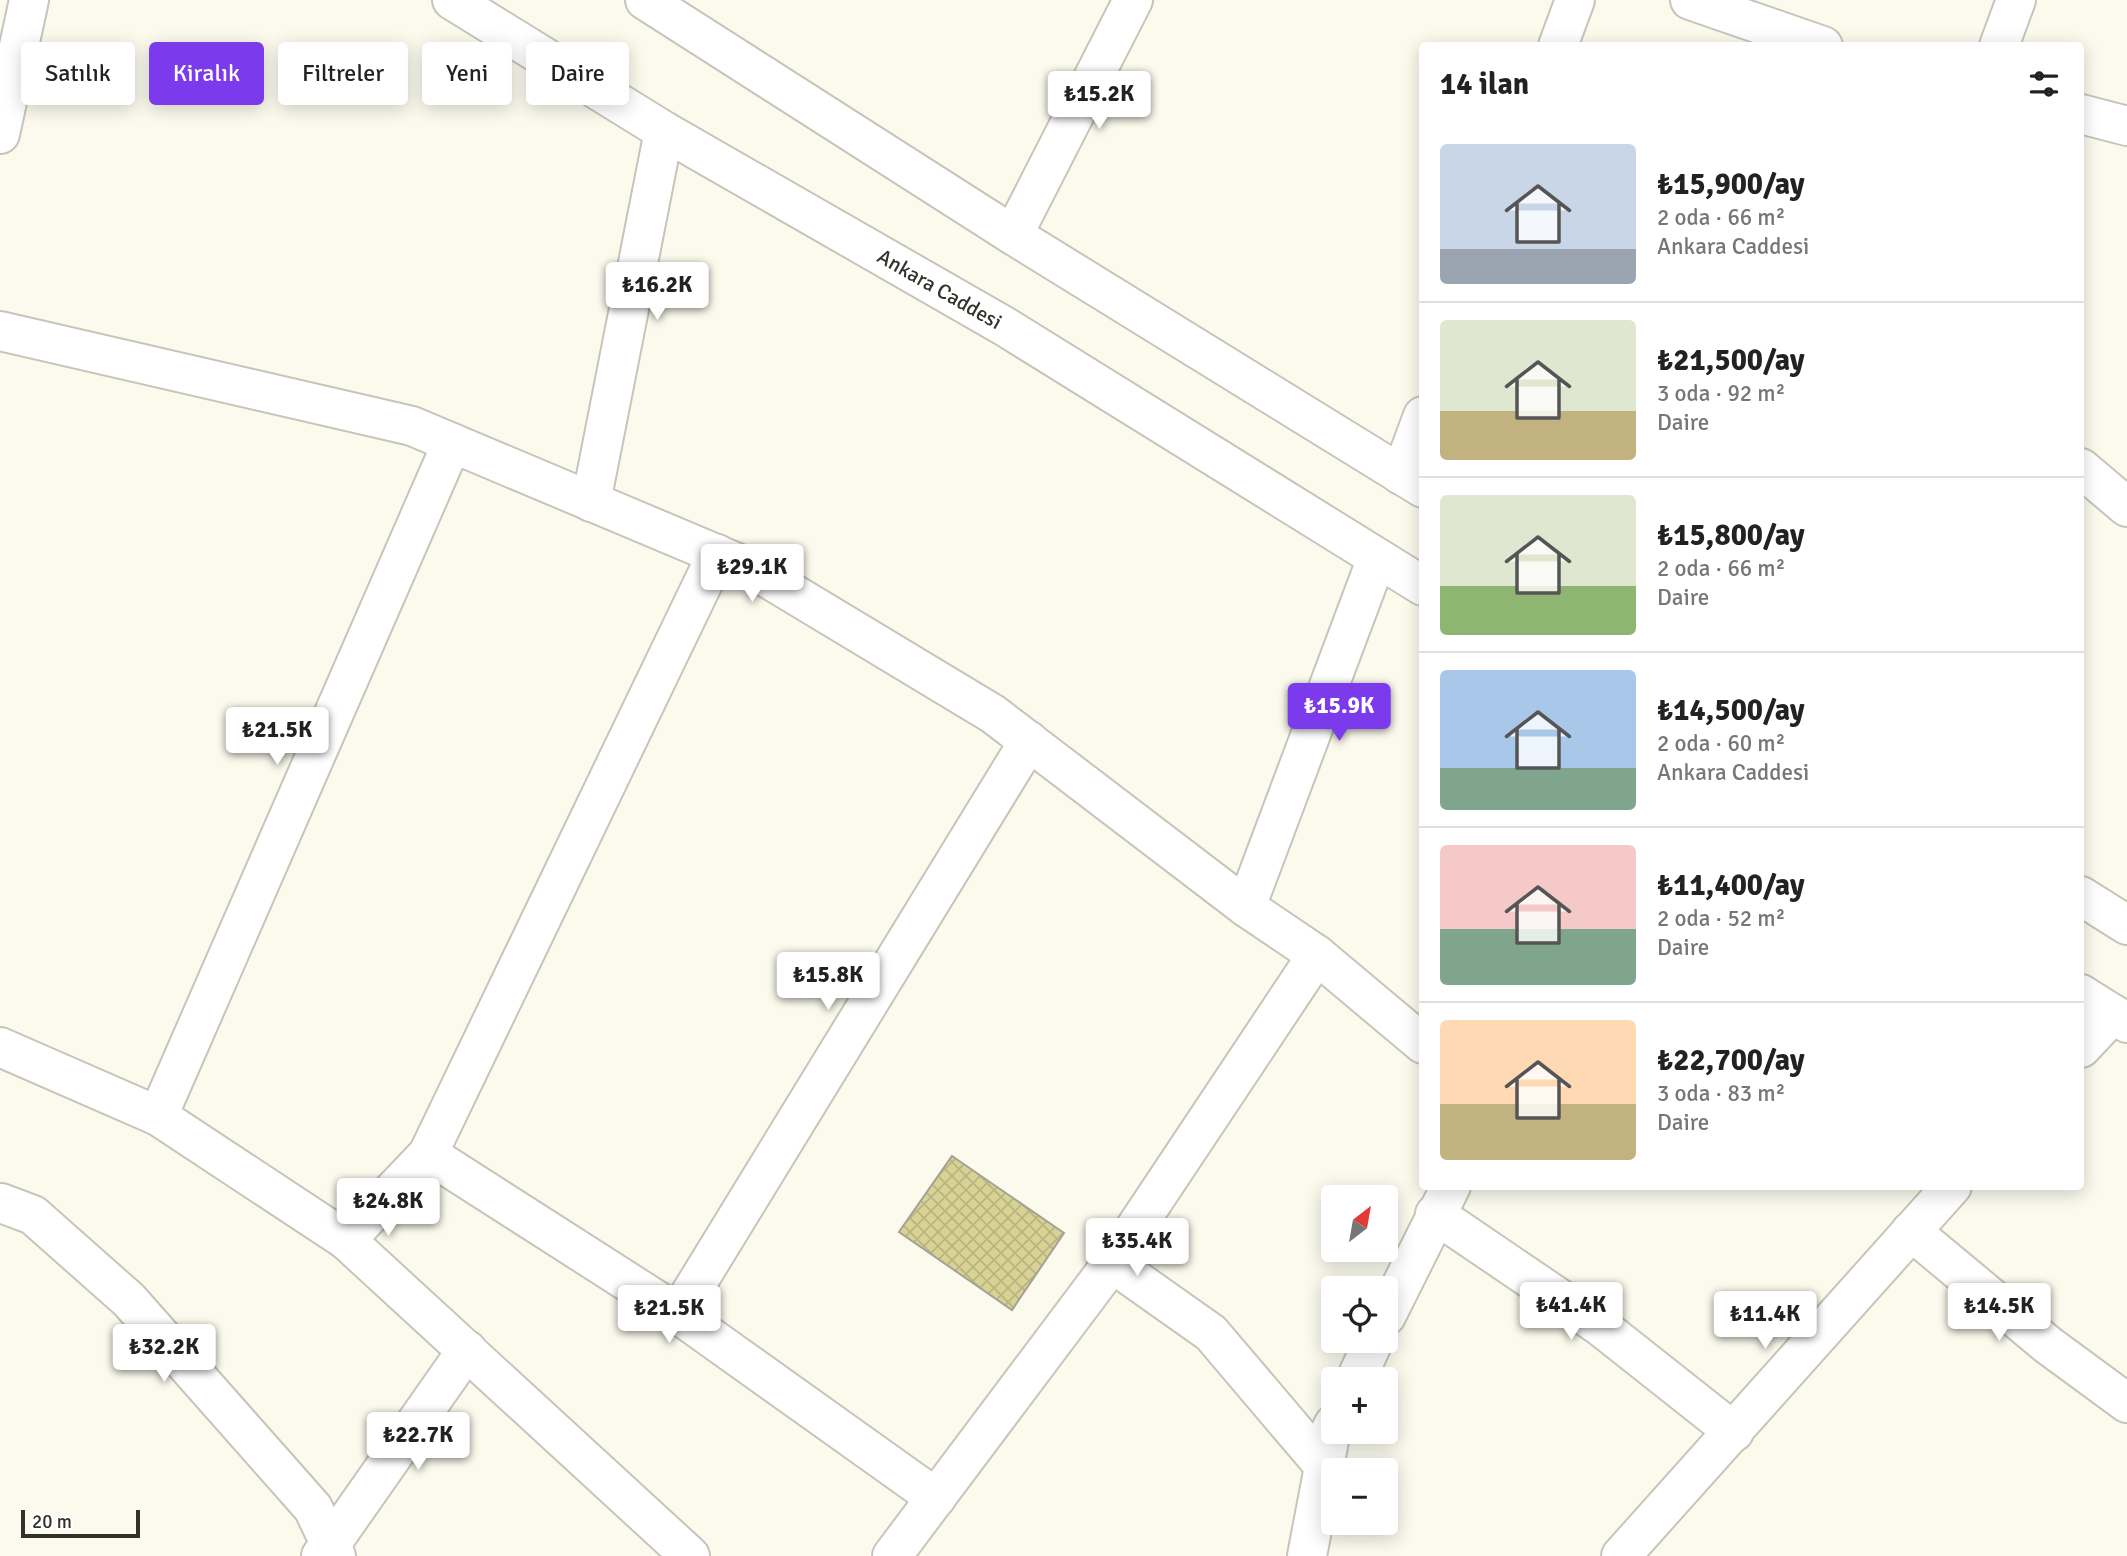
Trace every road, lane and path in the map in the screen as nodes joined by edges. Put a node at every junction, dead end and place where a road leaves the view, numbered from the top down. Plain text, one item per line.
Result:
1 (29, 0) edge
2 (452, 0) edge
3 (645, 0) edge
4 (1133, 0) edge
5 (1575, 0) edge
6 (1690, 0) edge
7 (2016, 0) edge
8 (1559, 42) edge
9 (1811, 42) edge
10 (2000, 42) edge
11 (2084, 115) edge
12 (2127, 126) edge
13 (664, 131) junction
14 (0, 134) edge
15 (1013, 235) junction
16 (0, 331) edge
17 (1419, 440) edge
18 (452, 443) junction
19 (2084, 471) edge
20 (1412, 481) edge
21 (592, 502) junction
22 (2127, 508) edge
23 (717, 554) junction
24 (1377, 558) junction
25 (1419, 584) edge
26 (1029, 741) junction
27 (2084, 898) edge
28 (1246, 906) junction
29 (2127, 925) edge
30 (1317, 955) junction
31 (2084, 996) edge
32 (2120, 1018) edge
33 (1419, 1041) edge
34 (2084, 1046) edge
35 (0, 1047) edge
36 (158, 1116) junction
37 (428, 1154) junction
38 (1948, 1190) edge
39 (1443, 1200) edge
40 (0, 1202) edge
41 (0, 1209) edge
42 (1911, 1231) junction
43 (346, 1240) junction
44 (1112, 1263) junction
45 (1398, 1292) edge
46 (678, 1314) junction
47 (467, 1350) junction
48 (2127, 1402) edge
49 (1734, 1432) junction
50 (1321, 1462) edge
51 (1321, 1482) edge
52 (936, 1498) junction
53 (329, 1552) edge
54 (690, 1556) edge
55 (892, 1556) edge
56 (1307, 1556) edge
57 (1621, 1556) edge

1 - 14 main road
2 - 13 main road, Ankara Caddesi
3 - 15 main road
4 - 15 main road
5 - 8 main road
6 - 9 main road
7 - 10 main road
11 - 12 main road
13 - 21 main road
13 - 24 main road, Ankara Caddesi
15 - 20 main road
16 - 18 main road
17 - 20 main road
18 - 21 main road
18 - 36 main road
19 - 22 main road
21 - 23 main road
23 - 26 main road
23 - 37 main road
24 - 25 main road, Ankara Caddesi
24 - 28 main road
26 - 28 main road
26 - 46 main road
27 - 29 main road
28 - 30 main road
30 - 33 main road
30 - 44 main road
31 - 32 main road
32 - 34 main road
35 - 36 main road
36 - 43 main road
37 - 43 main road
37 - 46 main road
38 - 42 main road
39 - 45 main road
39 - 49 main road
40 - 41 main road
40 - 53 main road
42 - 48 main road
42 - 49 main road
43 - 47 main road
44 - 50 main road
44 - 52 main road
46 - 52 main road
47 - 53 main road
47 - 54 main road
49 - 57 main road
51 - 56 main road
52 - 55 main road

